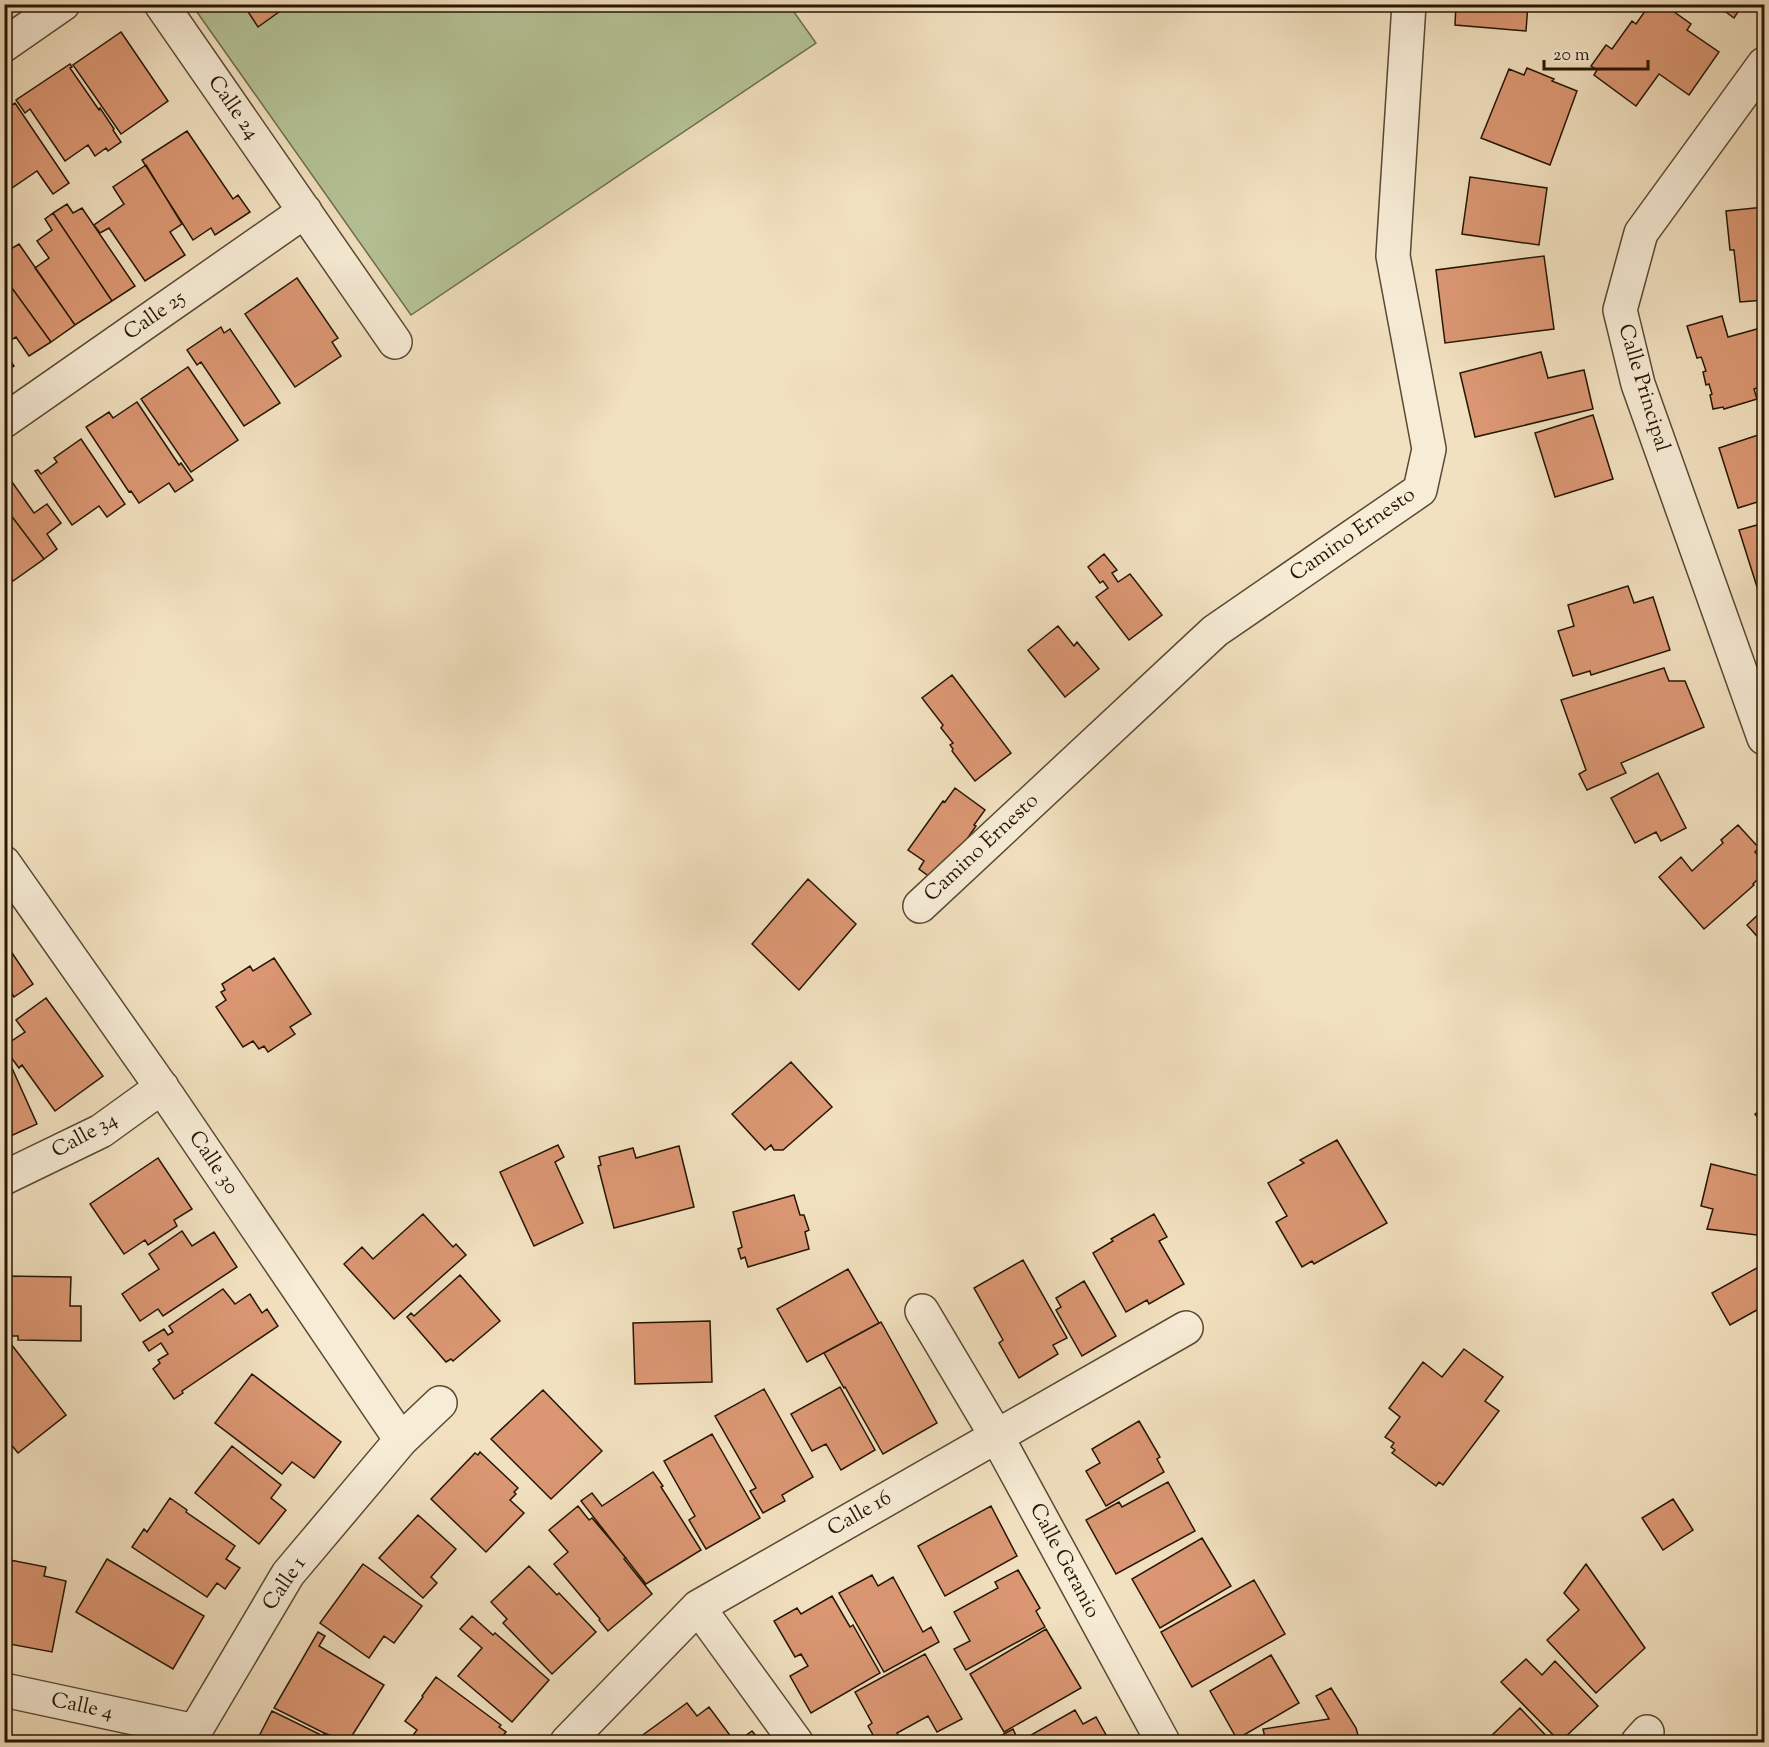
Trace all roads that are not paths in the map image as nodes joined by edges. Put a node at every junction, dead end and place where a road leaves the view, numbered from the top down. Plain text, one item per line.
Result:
1 (63, 4) edge
2 (161, 4) edge
3 (1409, 4) edge
4 (4, 45) edge
5 (1764, 64) edge
6 (305, 211) junction
7 (395, 342) dead end
8 (4, 421) edge
9 (1764, 738) edge
10 (14, 876) edge
11 (920, 906) dead end
12 (162, 1087) junction
13 (4, 1178) edge
14 (922, 1311) dead end
15 (1186, 1328) dead end
16 (440, 1403) dead end
17 (997, 1437) junction
18 (401, 1440) junction
19 (698, 1607) junction
20 (4, 1690) edge
21 (192, 1737) edge
22 (567, 1743) edge
23 (796, 1743) edge
24 (1163, 1743) edge

1 - 4 street
2 - 6 street, Calle 24
3 - 11 street, Camino Ernesto
5 - 9 street, Calle Principal
6 - 7 street, Calle 24
6 - 8 street, Calle 25
10 - 12 street, Calle 30
12 - 13 street, Calle 34
12 - 18 street, Calle 30
14 - 17 street, Calle Geranio
15 - 17 street, Calle 16
16 - 18 street, Calle 1
17 - 19 street, Calle 16
17 - 24 street, Calle Geranio
18 - 21 street, Calle 1
19 - 22 street, Calle 16
19 - 23 street
20 - 21 street, Calle 4

